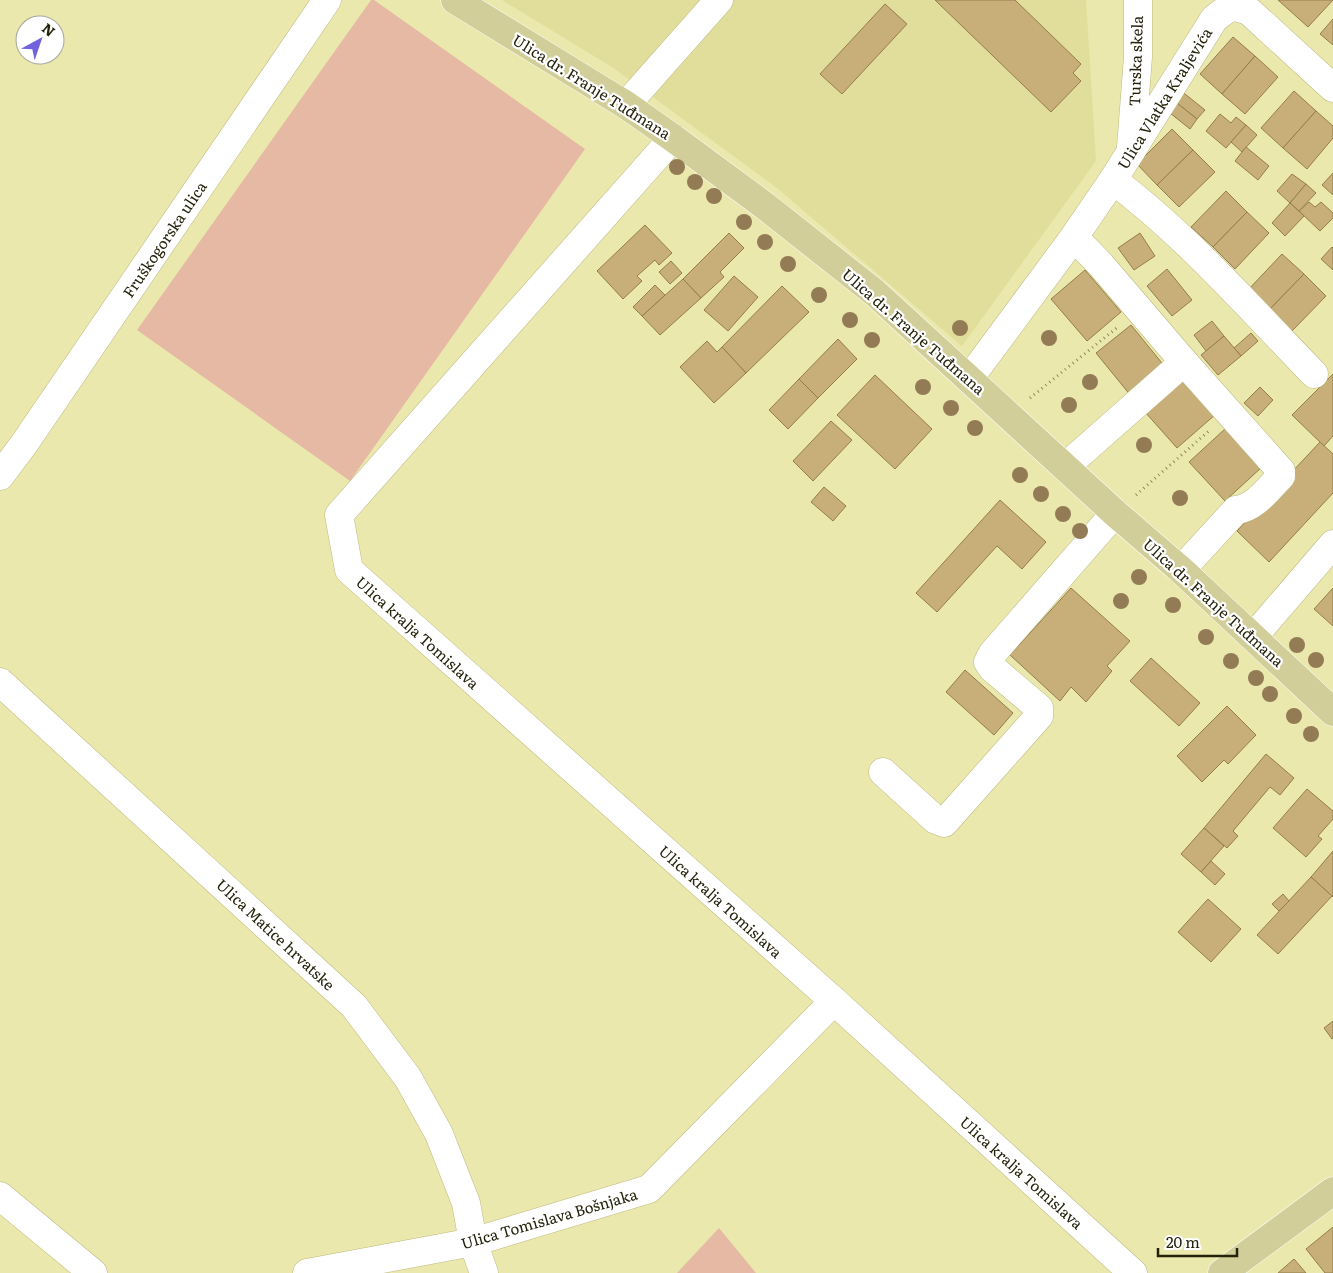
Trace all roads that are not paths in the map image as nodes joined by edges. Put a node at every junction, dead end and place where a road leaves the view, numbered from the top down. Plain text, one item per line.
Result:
1 (327, 0) edge
2 (455, 0) edge
3 (719, 0) edge
4 (1138, 0) edge
5 (1333, 88) edge
6 (626, 105) junction
7 (673, 138) junction
8 (1131, 151) junction
9 (1113, 180) junction
10 (1074, 237) junction
11 (1184, 362) junction
12 (1314, 374) dead end
13 (969, 379) junction
14 (1065, 467) junction
15 (0, 476) edge
16 (1115, 513) junction
17 (1333, 544) edge
18 (1181, 570) junction
19 (1254, 636) junction
20 (0, 682) edge
21 (1333, 712) edge
22 (883, 772) dead end
23 (834, 1001) junction
24 (1333, 1191) edge
25 (0, 1196) edge
26 (474, 1242) junction
27 (94, 1273) edge
28 (307, 1273) edge
29 (484, 1273) edge
30 (1133, 1273) edge
31 (1222, 1273) edge

1 - 15 street, Fruškogorska ulica
2 - 6 main road, Ulica dr. Franje Tuđmana
3 - 6 street
4 - 8 street, Turska skela
5 - 8 street, Ulica Vlatka Kraljevića
6 - 7 main road, Ulica dr. Franje Tuđmana
7 - 13 main road, Ulica dr. Franje Tuđmana
7 - 23 street, Ulica kralja Tomislava
8 - 9 street, Ulica Vlatka Kraljevića
9 - 10 street, Ulica Vlatka Kraljevića
9 - 12 street, Ulica Vlatka Kraljevića
10 - 11 street
10 - 13 street, Ulica Vlatka Kraljevića
11 - 14 street
11 - 18 street
13 - 14 main road, Ulica dr. Franje Tuđmana
14 - 16 main road, Ulica dr. Franje Tuđmana
16 - 18 main road, Ulica dr. Franje Tuđmana
16 - 22 street
17 - 19 street
18 - 19 main road, Ulica dr. Franje Tuđmana
19 - 21 main road, Ulica dr. Franje Tuđmana
20 - 26 street, Ulica Matice hrvatske
23 - 26 street, Ulica Tomislava Bošnjaka
23 - 30 street, Ulica kralja Tomislava
24 - 31 main road
25 - 27 street
26 - 28 street, Ulica Tomislava Bošnjaka
26 - 29 street, Ulica Matice hrvatske

